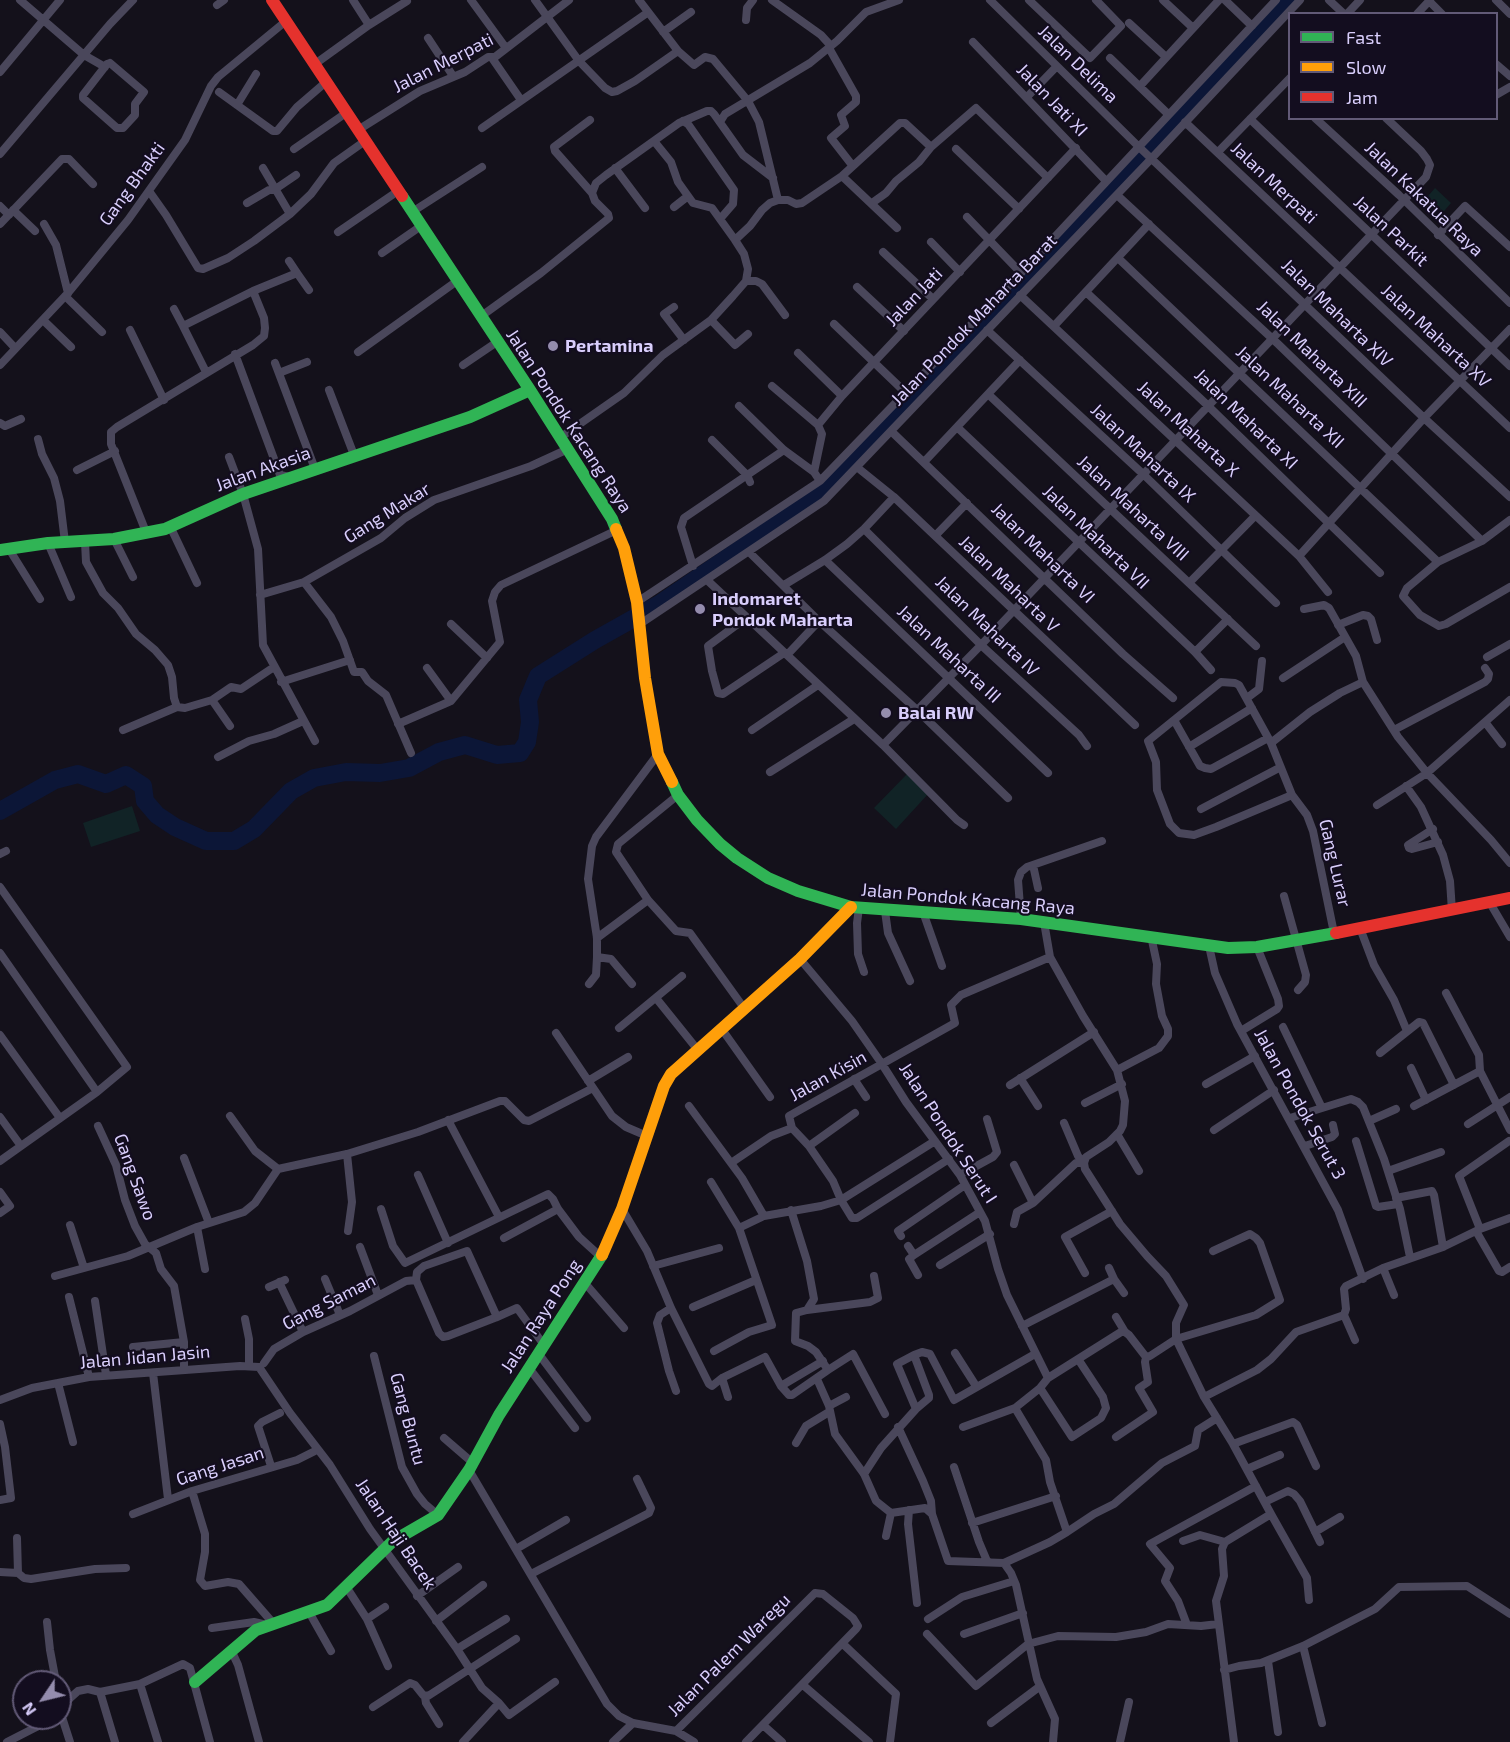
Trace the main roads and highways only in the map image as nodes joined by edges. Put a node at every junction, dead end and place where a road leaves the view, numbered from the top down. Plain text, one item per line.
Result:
1 (272, 0) edge
2 (530, 390) junction
3 (4, 549) edge
4 (1510, 898) edge
5 (855, 908) junction
6 (195, 1682) road end

1 - 2 main road, Jalan Pondok Kacang Raya
2 - 3 main road, Jalan Akasia
2 - 5 main road, Jalan Pondok Kacang Raya
4 - 5 main road, Jalan Pondok Kacang Raya
5 - 6 main road, Jalan Raya Pong

